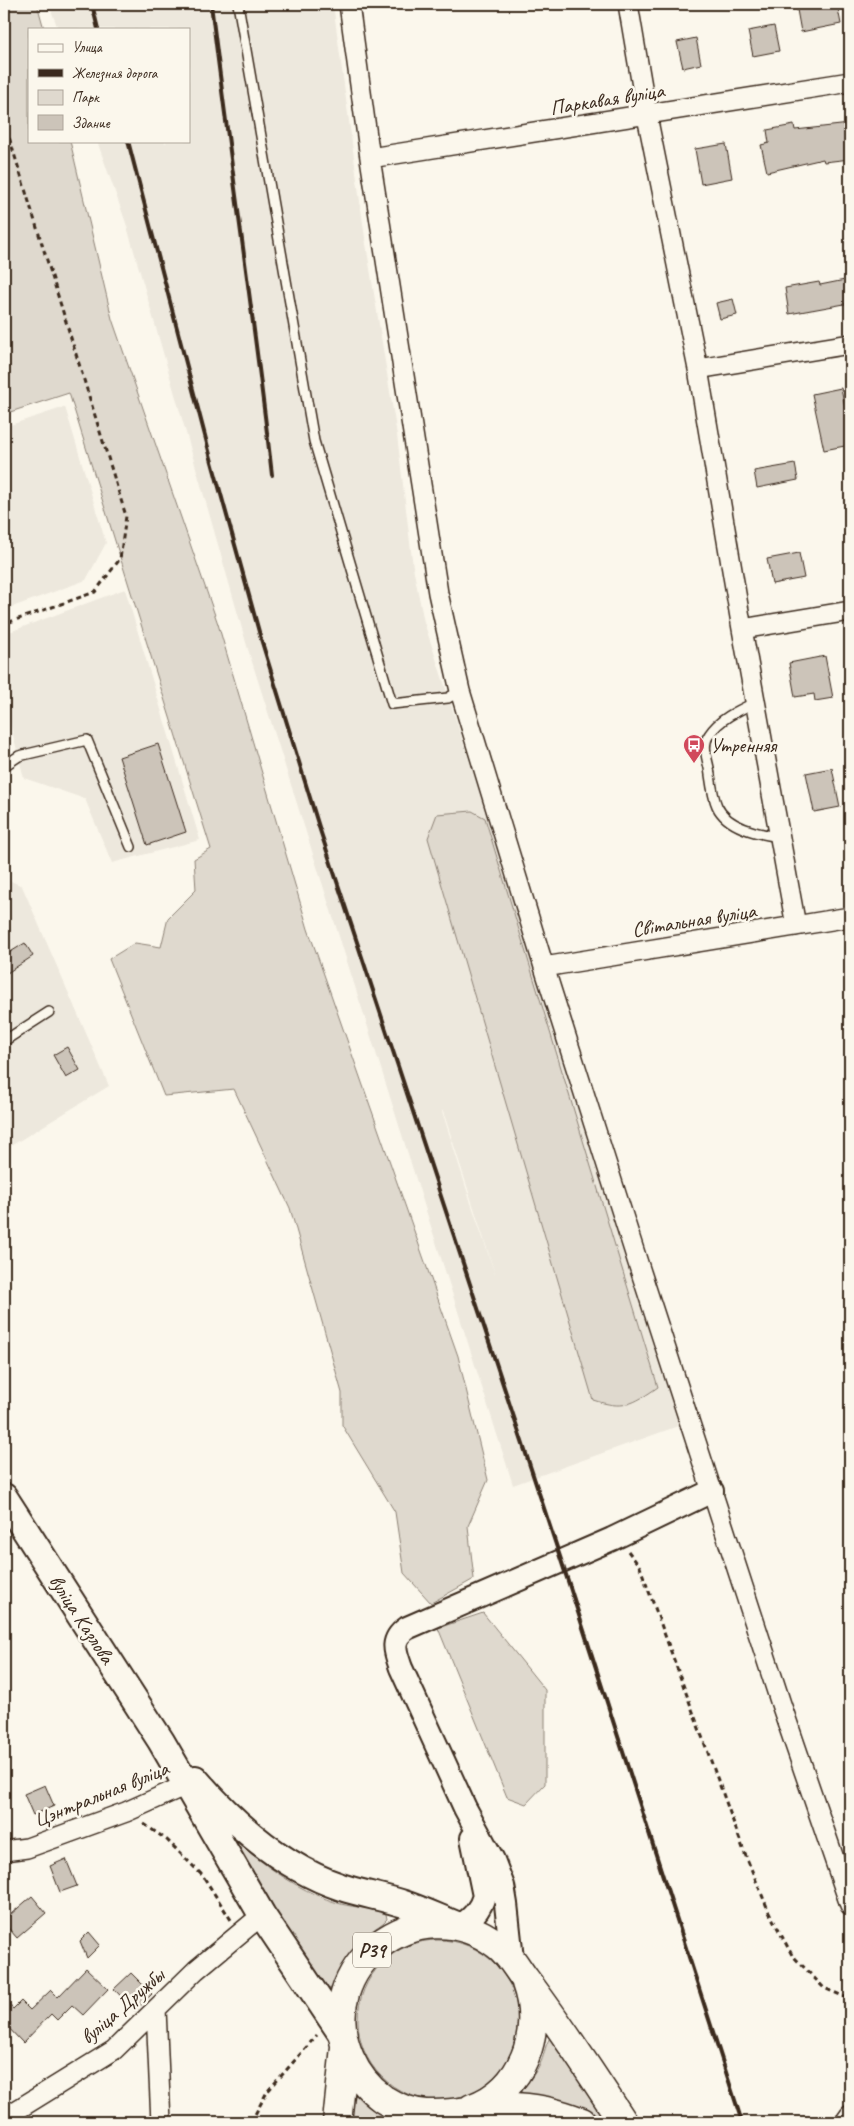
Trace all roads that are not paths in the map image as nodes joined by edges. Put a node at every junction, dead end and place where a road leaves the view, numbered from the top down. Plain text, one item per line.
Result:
1 (238, 4) edge
2 (349, 4) edge
3 (628, 4) edge
4 (850, 82) edge
5 (647, 116) junction
6 (370, 158) junction
7 (850, 344) edge
8 (698, 369) junction
9 (850, 611) edge
10 (742, 629) junction
11 (460, 691) junction
12 (756, 702) junction
13 (4, 766) edge
14 (780, 837) junction
15 (131, 847) dead end
16 (850, 917) edge
17 (796, 926) junction
18 (544, 967) junction
19 (49, 1012) dead end
20 (4, 1041) edge
21 (712, 1491) junction
22 (4, 1497) edge
23 (161, 1741) junction
24 (186, 1785) junction
25 (465, 1808) junction
26 (4, 1851) edge
27 (850, 1906) edge
28 (262, 1915) junction
29 (460, 1926) junction
30 (518, 1968) junction
31 (156, 2009) junction
32 (339, 2034) junction
33 (850, 2115) edge
34 (445, 2116) edge
35 (4, 2118) edge
36 (161, 2122) edge
37 (337, 2122) edge
38 (582, 2122) edge
39 (623, 2122) edge
40 (845, 2122) edge

1 - 11 lane
2 - 6 street
3 - 5 street
4 - 5 street, Паркавая вуліца
5 - 6 street, Паркавая вуліца
5 - 8 street
6 - 11 street
7 - 8 street
8 - 10 street
9 - 10 street
10 - 12 street
11 - 18 street
12 - 14 street
12 - 14 lane
13 - 15 lane
14 - 17 street
16 - 17 street, Світальная вуліца
17 - 18 street, Світальная вуліца
18 - 21 street
19 - 20 lane
21 - 25 street
21 - 27 street
22 - 23 main road, вуліца Казлова
23 - 24 main road
23 - 29 main road
24 - 26 street, Цэнтральная вуліца
24 - 28 main road
25 - 29 street
25 - 30 street
28 - 31 street, вуліца Дружбы
28 - 32 main road
29 - 30 main road, Р39
29 - 32 main road, Р39
30 - 34 main road, Р39
30 - 39 main road, Р39
31 - 35 street, вуліца Дружбы
31 - 36 street
32 - 34 main road, Р39
32 - 37 main road, Р39
33 - 40 street
34 - 38 main road, Р39

